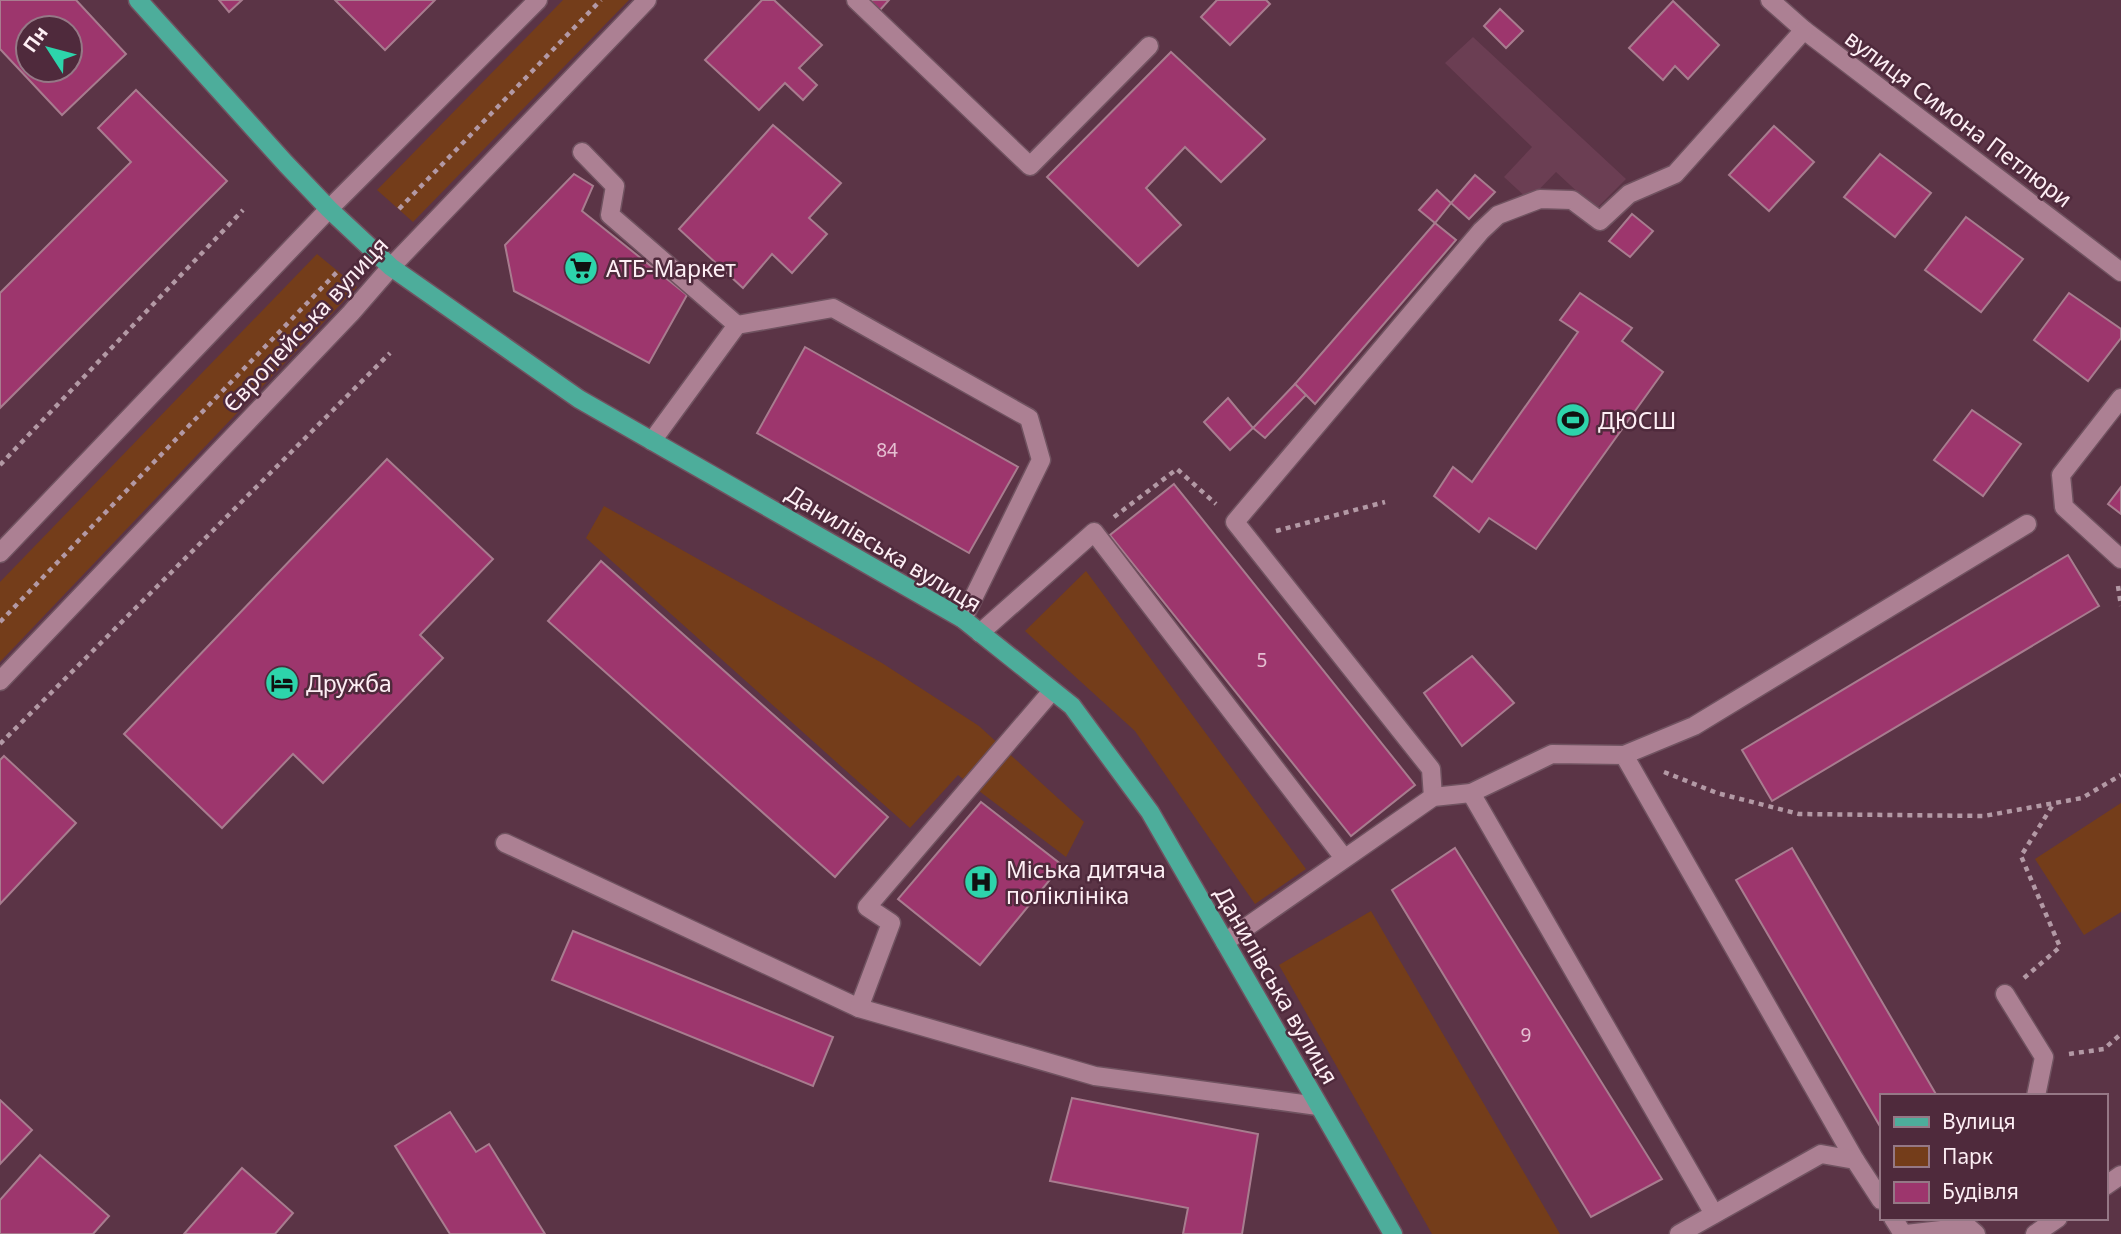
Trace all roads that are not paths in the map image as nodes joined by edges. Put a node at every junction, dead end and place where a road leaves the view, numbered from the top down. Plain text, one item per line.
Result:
1 (138, 0) edge
2 (538, 0) edge
3 (647, 0) edge
4 (856, 0) edge
5 (1770, 0) edge
6 (1804, 30) junction
7 (1149, 46) dead end
8 (582, 152) dead end
9 (329, 209) junction
10 (391, 267) junction
11 (2121, 272) edge
12 (737, 325) junction
13 (2121, 398) edge
14 (652, 441) junction
15 (2027, 524) dead end
16 (0, 553) edge
17 (2121, 559) edge
18 (962, 619) junction
19 (980, 633) junction
20 (0, 681) edge
21 (1052, 691) junction
22 (1624, 755) junction
23 (1471, 793) junction
24 (1433, 797) junction
25 (505, 843) dead end
26 (1344, 858) junction
27 (1225, 942) junction
28 (2005, 994) road end
29 (859, 1008) junction
30 (2036, 1094) edge
31 (1318, 1106) junction
32 (1855, 1160) junction
33 (1880, 1198) edge
34 (1714, 1214) junction
35 (1392, 1234) edge
36 (1679, 1234) edge
37 (1904, 1234) edge
38 (1976, 1234) edge

1 - 9 main road, Данилівська вулиця
2 - 9 street
3 - 10 street, Європейська вулиця
4 - 7 street
5 - 6 street, вулиця Симона Петлюри
6 - 11 street, вулиця Симона Петлюри
6 - 24 street
8 - 12 street
9 - 10 main road, Данилівська вулиця
9 - 16 street
10 - 14 main road, Данилівська вулиця
10 - 20 street, Європейська вулиця
12 - 14 street
12 - 18 street
13 - 17 street
14 - 18 main road, Данилівська вулиця
15 - 22 street
18 - 19 main road, Данилівська вулиця
19 - 21 main road, Данилівська вулиця
19 - 26 street
21 - 27 main road, Данилівська вулиця
21 - 29 street
22 - 23 street
22 - 32 street
23 - 24 street
23 - 34 street
24 - 26 street
25 - 29 street
26 - 27 street
27 - 31 main road, Данилівська вулиця
28 - 30 street
29 - 31 street
31 - 35 main road, Данилівська вулиця
32 - 33 street
32 - 34 street
34 - 36 street
37 - 38 street

